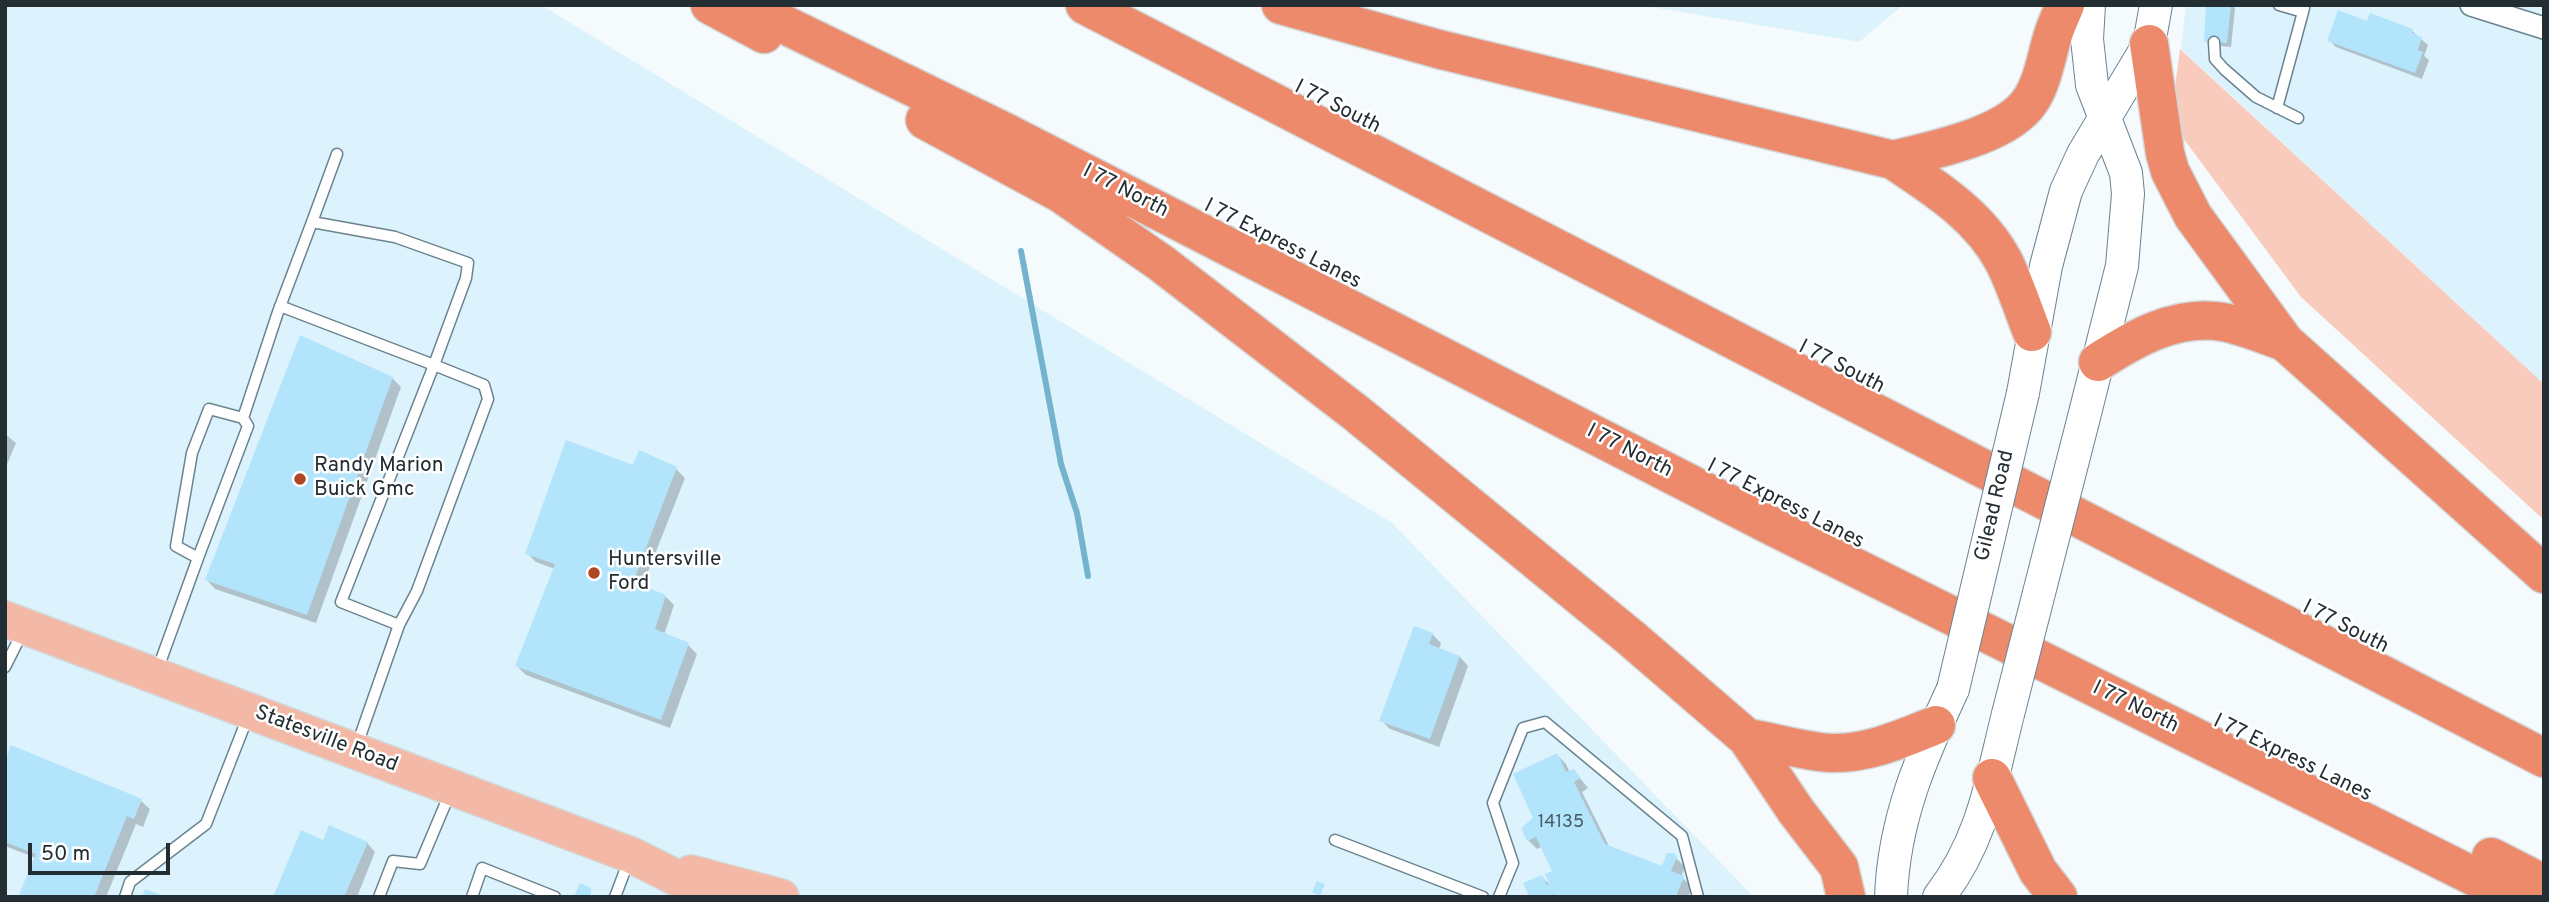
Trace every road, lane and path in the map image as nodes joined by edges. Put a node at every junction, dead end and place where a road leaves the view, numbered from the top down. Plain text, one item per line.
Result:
1 (710, 5) edge
2 (744, 5) edge
3 (806, 5) edge
4 (1085, 5) edge
5 (1138, 5) edge
6 (1281, 5) edge
7 (2065, 5) edge
8 (2089, 5) edge
9 (2156, 5) edge
10 (2280, 5) edge
11 (2471, 5) edge
12 (2304, 9) edge
13 (2544, 28) edge
14 (2214, 42) dead end
15 (2149, 44) junction
16 (2277, 108) junction
17 (2105, 117) junction
18 (2298, 118) dead end
19 (337, 154) dead end
20 (1893, 160) junction
21 (312, 222) junction
22 (280, 306) junction
23 (2032, 332) junction
24 (2285, 342) junction
25 (2098, 362) junction
26 (434, 365) junction
27 (243, 418) junction
28 (198, 558) junction
29 (2544, 574) edge
30 (15, 623) edge
31 (399, 625) junction
32 (5, 667) edge
33 (155, 676) junction
34 (250, 712) junction
35 (1936, 725) junction
36 (2544, 731) edge
37 (1747, 738) junction
38 (355, 751) junction
39 (2544, 758) edge
40 (1992, 778) junction
41 (452, 787) junction
42 (1796, 811) junction
43 (1335, 840) dead end
44 (639, 858) junction
45 (2544, 884) edge
46 (125, 897) edge
47 (379, 897) edge
48 (472, 897) edge
49 (555, 897) edge
50 (615, 897) edge
51 (715, 897) edge
52 (781, 897) edge
53 (1483, 897) edge
54 (1500, 897) edge
55 (1698, 897) edge
56 (1822, 897) edge
57 (1846, 897) edge
58 (1891, 897) edge
59 (1938, 897) edge
60 (2058, 897) edge
61 (2515, 897) edge

1 - 37 highway
2 - 61 highway, I 77 North
3 - 45 highway, I 77 Express Lanes
4 - 39 highway
5 - 36 highway, I 77 South
6 - 20 highway
7 - 20 highway
8 - 17 main road
9 - 15 main road, Gilead Road
10 - 12 lane
11 - 13 street
12 - 16 lane
14 - 16 lane
15 - 17 main road, Gilead Road
15 - 24 highway
16 - 18 lane
17 - 23 main road, Gilead Road
17 - 25 main road
19 - 21 lane
20 - 23 highway
21 - 22 lane
21 - 26 lane
22 - 26 lane
22 - 27 lane
23 - 35 main road, Gilead Road, bridge
24 - 25 highway
24 - 29 highway
25 - 40 main road, bridge
26 - 31 lane
26 - 31 lane
27 - 28 lane
27 - 28 lane
28 - 33 lane
30 - 32 lane
30 - 33 main road, Statesville Road
31 - 38 lane
33 - 34 main road, Statesville Road
34 - 38 main road, Statesville Road
34 - 46 lane
35 - 37 highway
35 - 58 main road, Gilead Road
37 - 42 highway
38 - 41 main road, Statesville Road
40 - 59 main road
40 - 60 highway
41 - 44 main road, Statesville Road
41 - 47 lane
42 - 56 highway
42 - 57 highway
43 - 53 lane
44 - 50 lane
44 - 51 main road, Statesville Road
44 - 52 main road, Statesville Road
48 - 49 lane
54 - 55 lane

